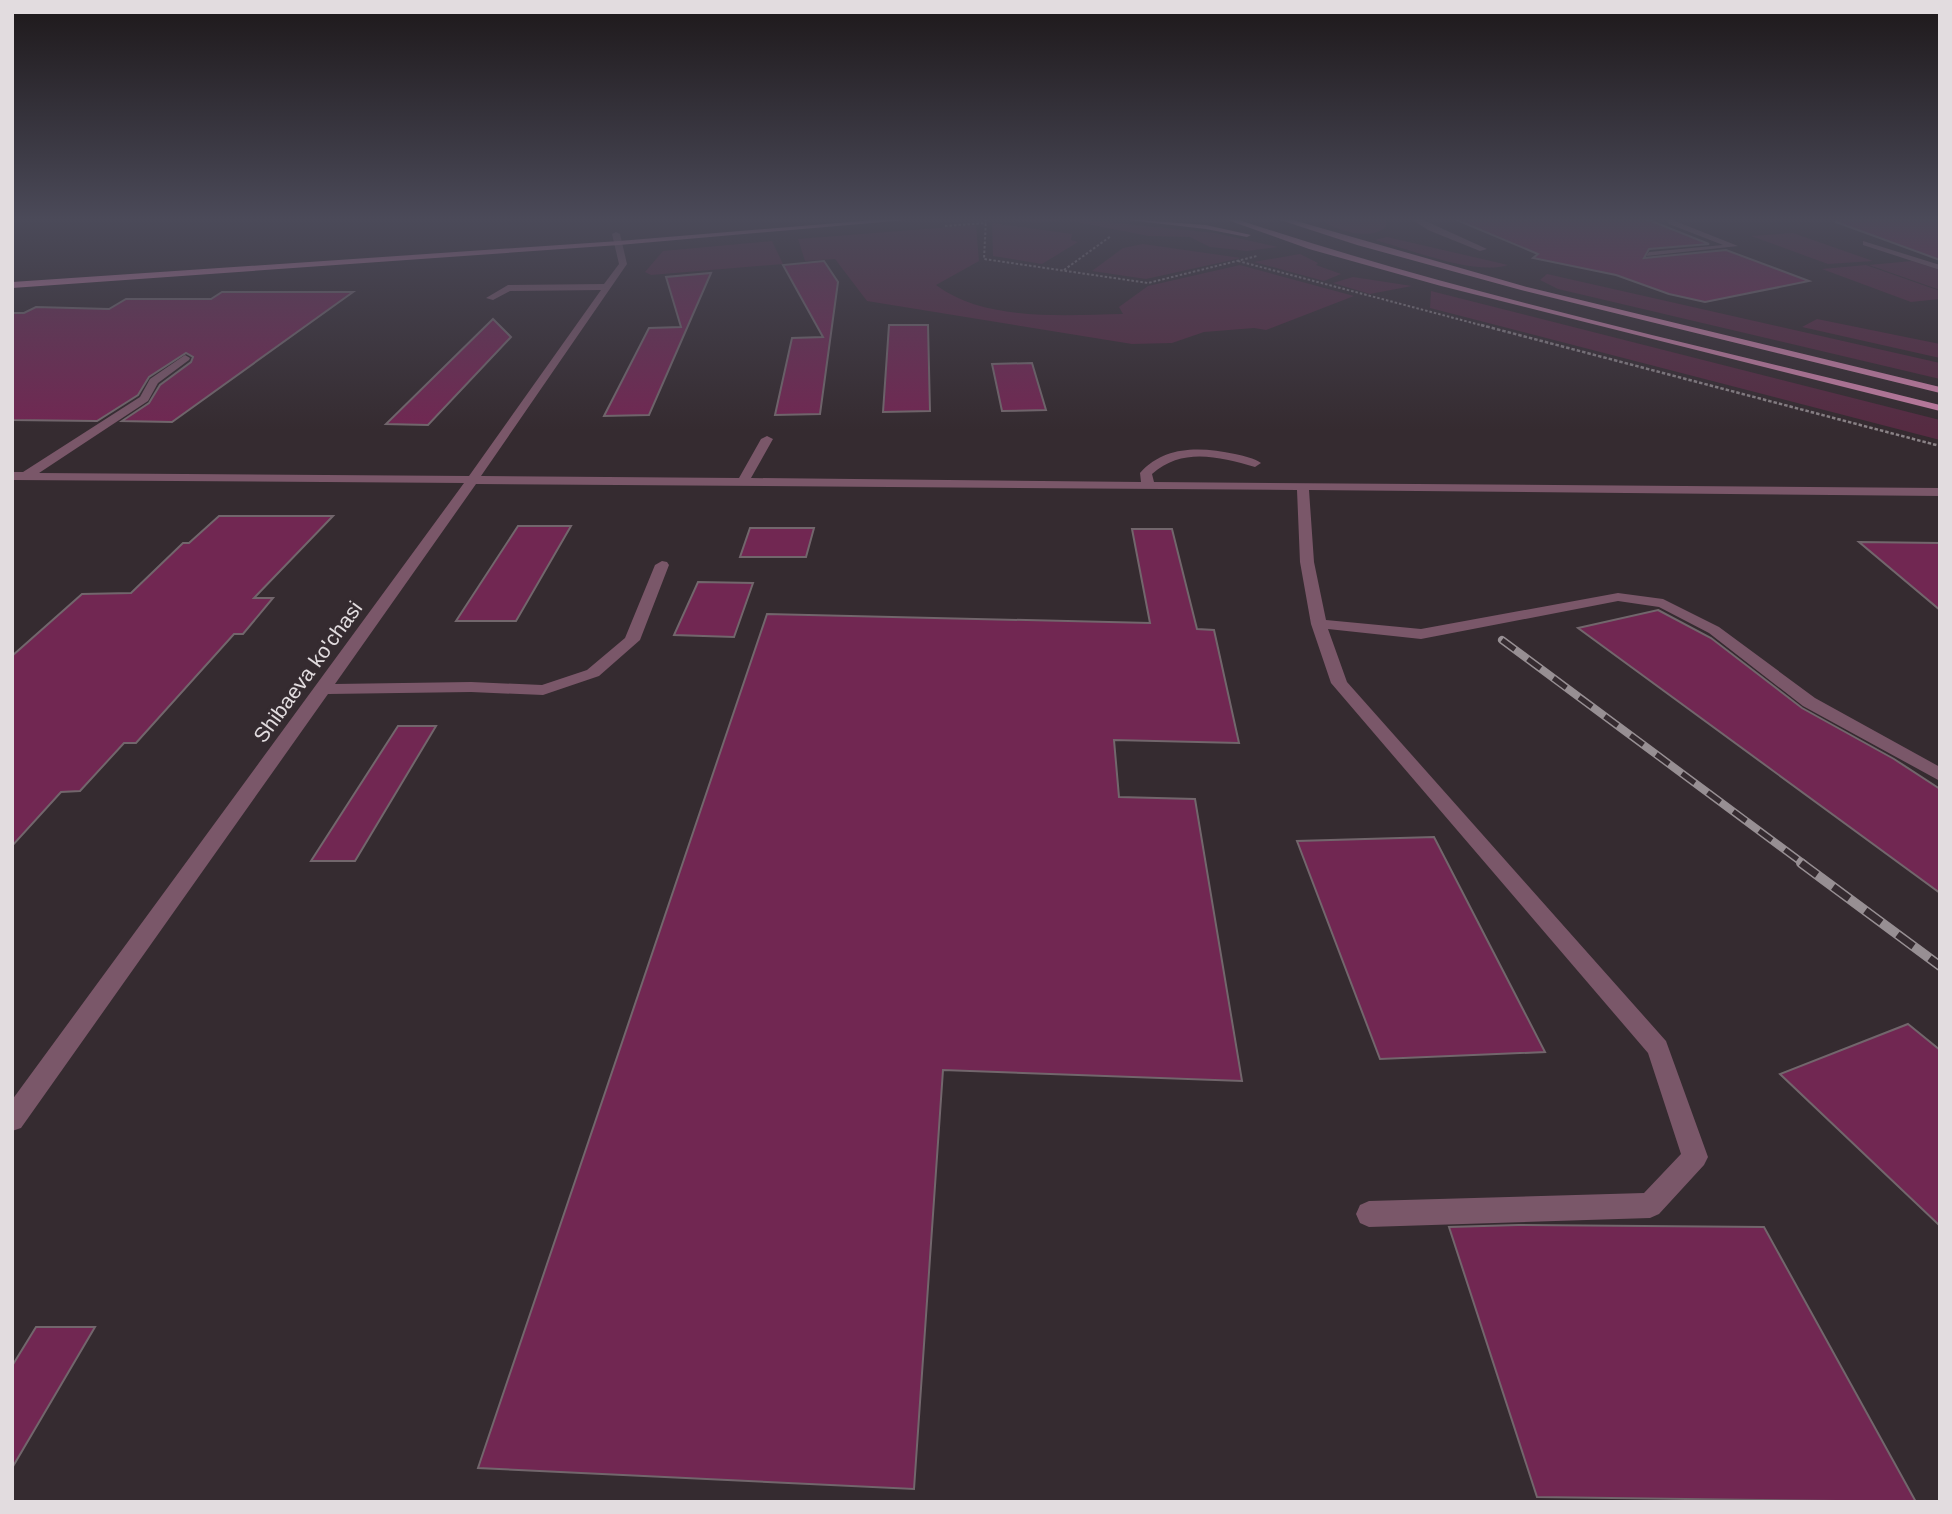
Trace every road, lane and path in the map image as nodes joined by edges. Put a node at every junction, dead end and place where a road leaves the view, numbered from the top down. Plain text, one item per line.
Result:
1 (507, 289) edge
2 (606, 289) edge
3 (1343, 289) edge
4 (1463, 289) edge
5 (1525, 289) edge
6 (490, 298) dead end
7 (185, 358) dead end
8 (1940, 390) edge
9 (1940, 408) edge
10 (767, 439) dead end
11 (1940, 446) edge
12 (1255, 463) dead end
13 (12, 476) edge
14 (26, 476) junction
15 (472, 481) junction
16 (743, 482) junction
17 (1148, 485) junction
18 (1303, 486) junction
19 (1940, 492) edge
20 (662, 565) dead end
21 (1319, 624) junction
22 (322, 689) junction
23 (1940, 775) edge
24 (12, 1120) edge
25 (1369, 1214) dead end

1 - 6 street
2 - 15 street, Shibaeva ko'chasi
3 - 11 path
4 - 9 main road
5 - 8 main road
7 - 14 street
10 - 16 street
12 - 17 street
13 - 14 street
14 - 15 street
15 - 16 street
15 - 22 street, Shibaeva ko'chasi
16 - 17 street
17 - 18 street
18 - 19 street
18 - 21 street
20 - 22 street
21 - 23 street
21 - 25 street
22 - 24 street, Shibaeva ko'chasi

